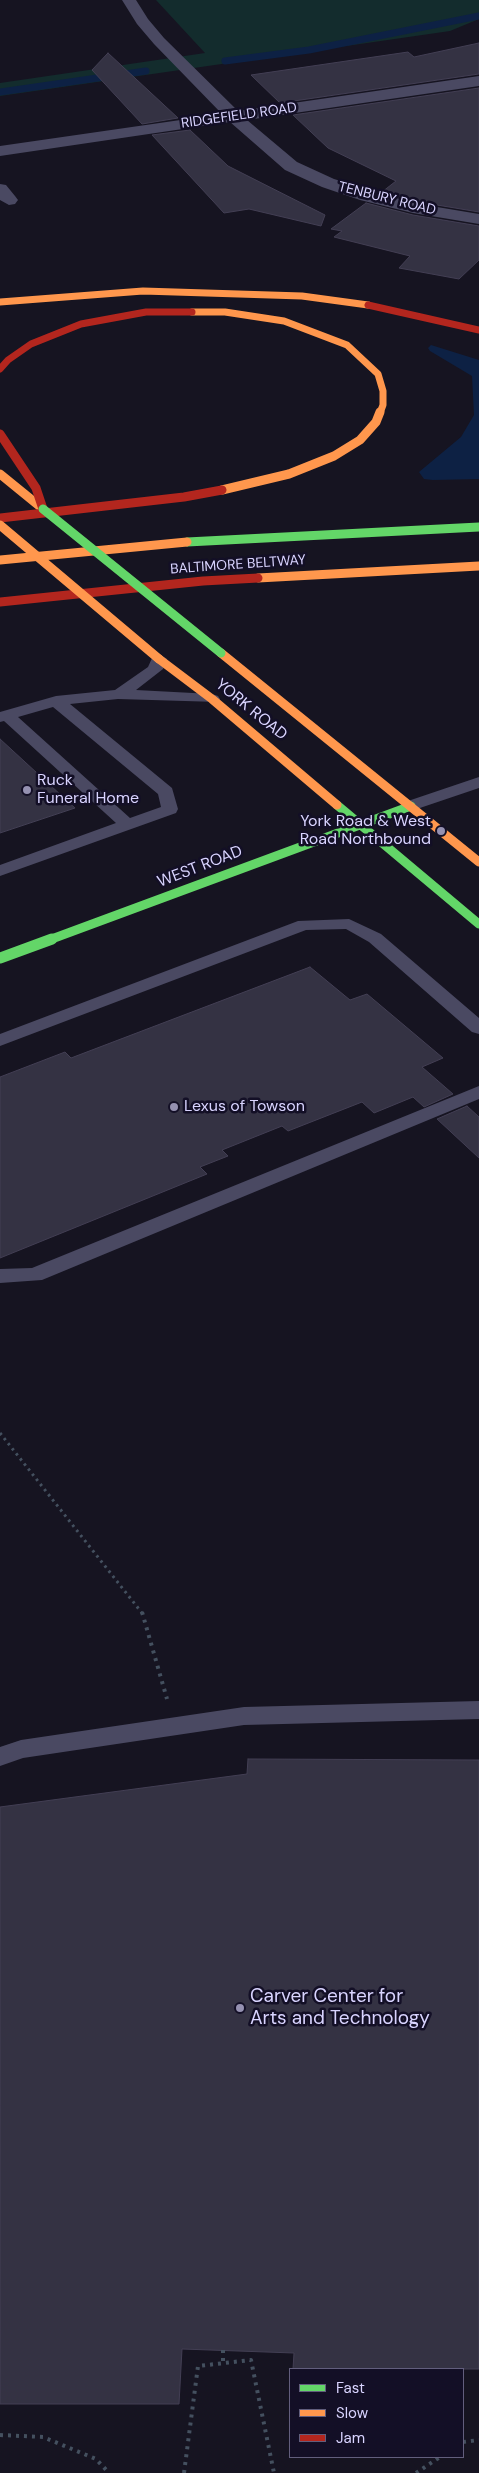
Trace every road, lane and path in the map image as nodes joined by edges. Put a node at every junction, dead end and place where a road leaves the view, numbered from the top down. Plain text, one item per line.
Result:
1 (129, 0) edge
2 (479, 81) edge
3 (232, 116) junction
4 (0, 151) edge
5 (479, 219) edge
6 (229, 292) junction
7 (0, 302) edge
8 (32, 312) dead end
9 (479, 330) edge
10 (0, 369) edge
11 (0, 434) edge
12 (0, 474) edge
13 (43, 509) junction
14 (0, 518) edge
15 (0, 525) edge
16 (479, 527) edge
17 (0, 560) edge
18 (479, 567) edge
19 (203, 581) junction
20 (0, 602) edge
21 (0, 612) edge
22 (159, 659) junction
23 (118, 694) junction
24 (212, 698) junction
25 (56, 701) junction
26 (3, 716) edge
27 (479, 782) edge
28 (411, 806) junction
29 (128, 824) junction
30 (362, 824) junction
31 (479, 862) edge
32 (0, 871) edge
33 (479, 924) edge
34 (3, 954) edge
35 (479, 1028) edge
36 (0, 1040) edge
37 (479, 1092) edge
38 (0, 1276) edge
39 (0, 1433) edge
40 (479, 1710) edge
41 (174, 1726) junction
42 (0, 1757) edge
43 (223, 2350) dead end
44 (223, 2363) junction
45 (0, 2435) edge
46 (479, 2440) edge
47 (464, 2442) edge
48 (438, 2458) edge
49 (109, 2473) edge
50 (184, 2473) edge
51 (274, 2473) edge
52 (416, 2473) edge

1 - 3 street, TENBURY ROAD
2 - 3 street, RIDGEFIELD ROAD
3 - 4 street, RIDGEFIELD ROAD
3 - 5 street, TENBURY ROAD
6 - 7 main road
6 - 8 main road
6 - 9 main road
10 - 14 main road
11 - 13 main road
12 - 13 main road, YORK ROAD
13 - 28 main road, YORK ROAD, bridge
15 - 22 main road, YORK ROAD, bridge
16 - 17 main road, BALTIMORE BELTWAY
18 - 19 main road, BALTIMORE BELTWAY
19 - 20 main road, BALTIMORE BELTWAY
19 - 21 main road
22 - 23 lane
22 - 24 main road, YORK ROAD
23 - 24 lane
23 - 25 lane
24 - 30 main road, YORK ROAD
25 - 26 lane
25 - 29 lane
26 - 29 lane
27 - 28 lane
28 - 30 main road, WEST ROAD
28 - 31 main road, YORK ROAD
29 - 32 lane
30 - 33 main road, YORK ROAD
30 - 34 main road, WEST ROAD
35 - 36 lane
37 - 38 lane
39 - 41 path
40 - 41 lane
41 - 42 lane
43 - 44 path
44 - 50 path
44 - 51 path
45 - 49 path
46 - 47 path
48 - 52 path

